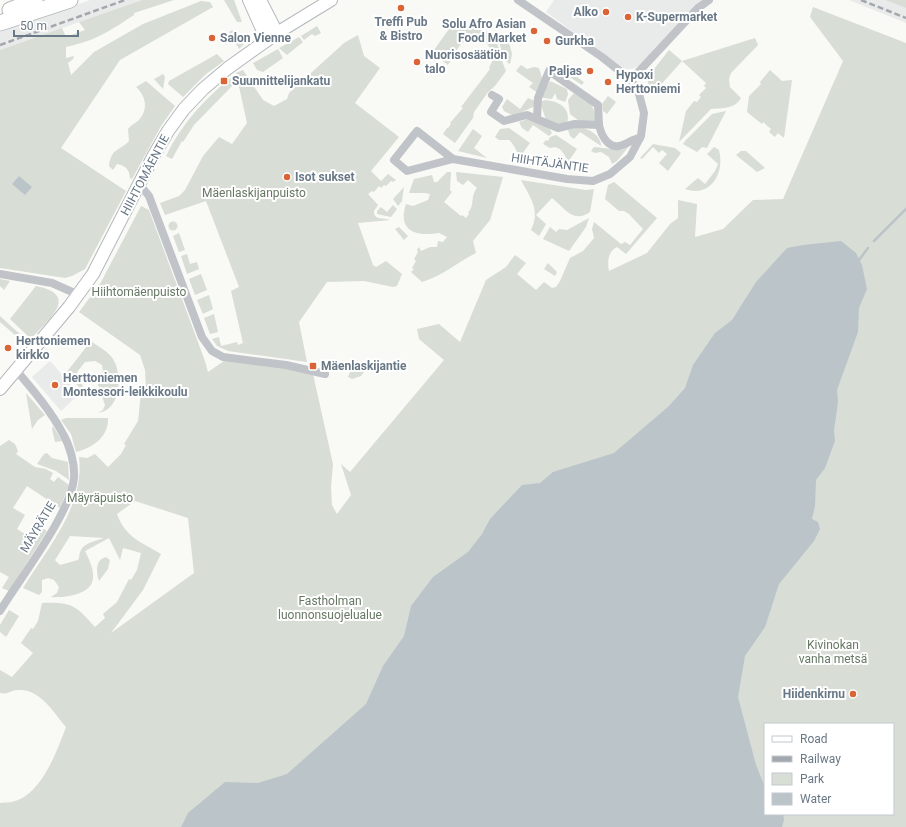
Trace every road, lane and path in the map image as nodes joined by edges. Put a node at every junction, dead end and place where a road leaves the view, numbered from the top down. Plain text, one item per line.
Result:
1 (36, 0) edge
2 (70, 0) edge
3 (249, 0) edge
4 (260, 0) edge
5 (331, 0) edge
6 (518, 0) edge
7 (709, 0) edge
8 (0, 14) edge
9 (0, 23) edge
10 (272, 36) junction
11 (631, 80) junction
12 (492, 95) dead end
13 (537, 118) junction
14 (599, 125) junction
15 (640, 138) junction
16 (453, 159) junction
17 (140, 184) junction
18 (0, 274) edge
19 (79, 295) junction
20 (16, 370) junction
21 (325, 374) dead end
22 (0, 389) edge
23 (0, 611) edge

1 - 8 highway
2 - 9 highway
3 - 10 street
4 - 10 street
5 - 10 street, HIIHTOMÄENTIE
6 - 11 street, HIIHTÄJÄNTIE
7 - 11 street
10 - 17 street, HIIHTOMÄENTIE
11 - 15 street, HIIHTÄJÄNTIE
12 - 13 street
13 - 14 street
13 - 14 street
14 - 15 street
15 - 16 street, HIIHTÄJÄNTIE
16 - 16 street, HIIHTÄJÄNTIE
17 - 19 street, HIIHTOMÄENTIE
17 - 21 street
18 - 19 street
19 - 20 street, HIIHTOMÄENTIE
20 - 22 street, HIIHTOMÄENTIE
20 - 23 street, MÄYRÄTIE

